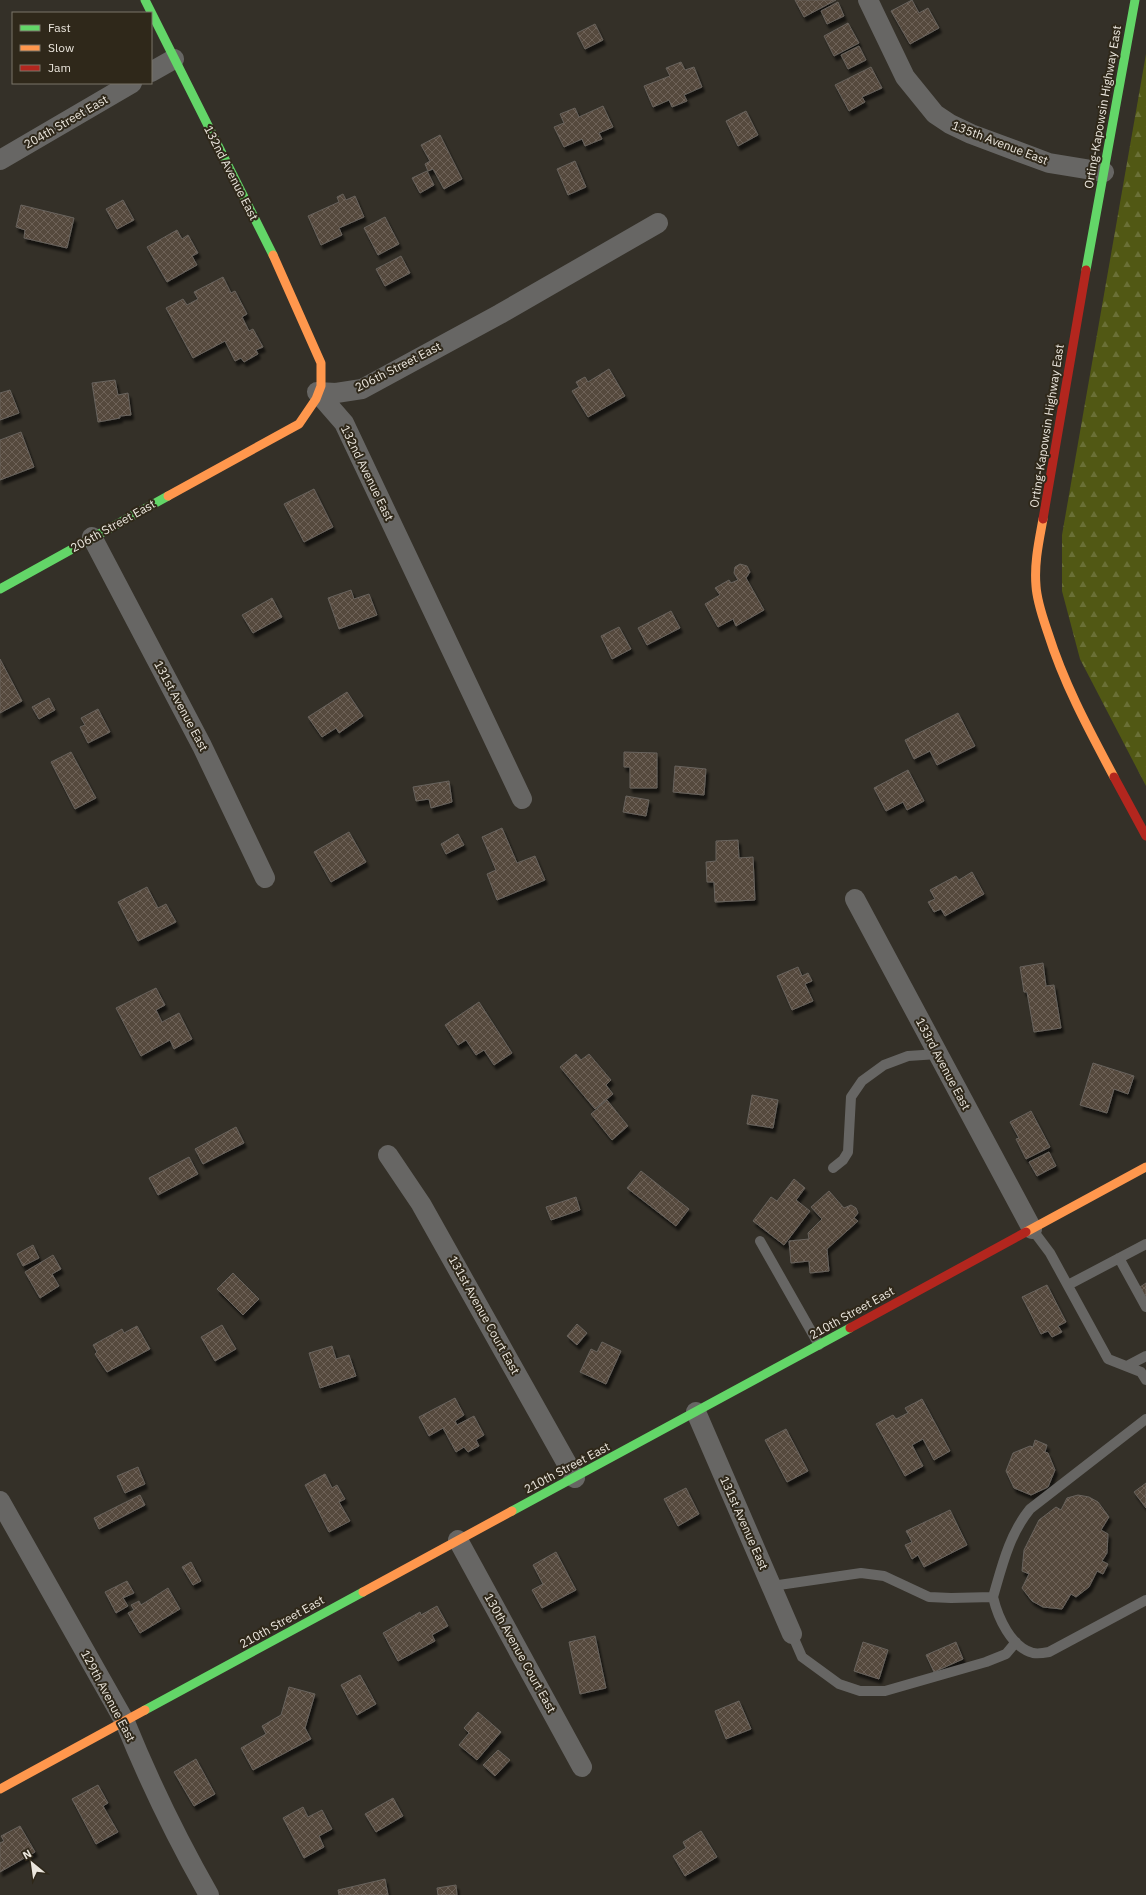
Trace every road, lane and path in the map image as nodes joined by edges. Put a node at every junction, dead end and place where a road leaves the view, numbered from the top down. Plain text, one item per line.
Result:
1 (145, 0) edge
2 (868, 0) edge
3 (1135, 0) edge
4 (151, 12) edge
5 (152, 14) edge
6 (174, 59) junction
7 (152, 71) edge
8 (130, 84) edge
9 (0, 160) edge
10 (1104, 172) junction
11 (658, 223) dead end
12 (317, 392) junction
13 (92, 537) junction
14 (0, 589) edge
15 (522, 799) dead end
16 (1146, 836) edge
17 (265, 878) dead end
18 (855, 899) dead end
19 (938, 1054) junction
20 (388, 1155) dead end
21 (1146, 1167) edge
22 (833, 1168) dead end
23 (1032, 1228) junction
24 (760, 1241) dead end
25 (1146, 1244) edge
26 (1119, 1258) junction
27 (1068, 1285) junction
28 (1146, 1307) edge
29 (819, 1345) junction
30 (1146, 1356) edge
31 (1128, 1366) junction
32 (1146, 1380) edge
33 (696, 1412) junction
34 (1146, 1419) edge
35 (575, 1478) junction
36 (0, 1501) edge
37 (458, 1540) junction
38 (772, 1586) junction
39 (993, 1597) junction
40 (1146, 1600) edge
41 (792, 1634) joint
42 (1016, 1642) junction
43 (124, 1722) junction
44 (582, 1766) dead end
45 (0, 1789) edge
46 (209, 1895) edge

1 - 4 street, 132nd Avenue East
2 - 10 street, 135th Avenue East
3 - 10 street, Orting-Kapowsin Highway East
5 - 6 street, 132nd Avenue East
6 - 7 street
6 - 12 street, 132nd Avenue East
8 - 9 street, 204th Street East
10 - 16 street, Orting-Kapowsin Highway East
11 - 12 street, 206th Street East
12 - 13 street, 206th Street East
12 - 15 street, 132nd Avenue East
13 - 14 street, 206th Street East
13 - 17 street, 131st Avenue East
18 - 19 street, 133rd Avenue East
19 - 22 lane
19 - 23 street, 133rd Avenue East
20 - 35 street, 131st Avenue Court East
21 - 23 street, 210th Street East
23 - 27 lane
23 - 29 street, 210th Street East
24 - 29 lane
25 - 26 lane
26 - 27 lane
26 - 28 lane
27 - 31 lane
29 - 33 street, 210th Street East
30 - 31 lane
31 - 32 lane
33 - 35 street, 210th Street East
33 - 38 street, 131st Avenue East
34 - 39 lane
35 - 37 street, 210th Street East
36 - 43 street, 129th Avenue East
37 - 43 street, 210th Street East
37 - 44 street, 130th Avenue Court East
38 - 39 lane
38 - 41 street, 131st Avenue East
39 - 42 lane
40 - 42 lane
41 - 42 lane
43 - 45 street, 210th Street East
43 - 46 street, 129th Avenue East

